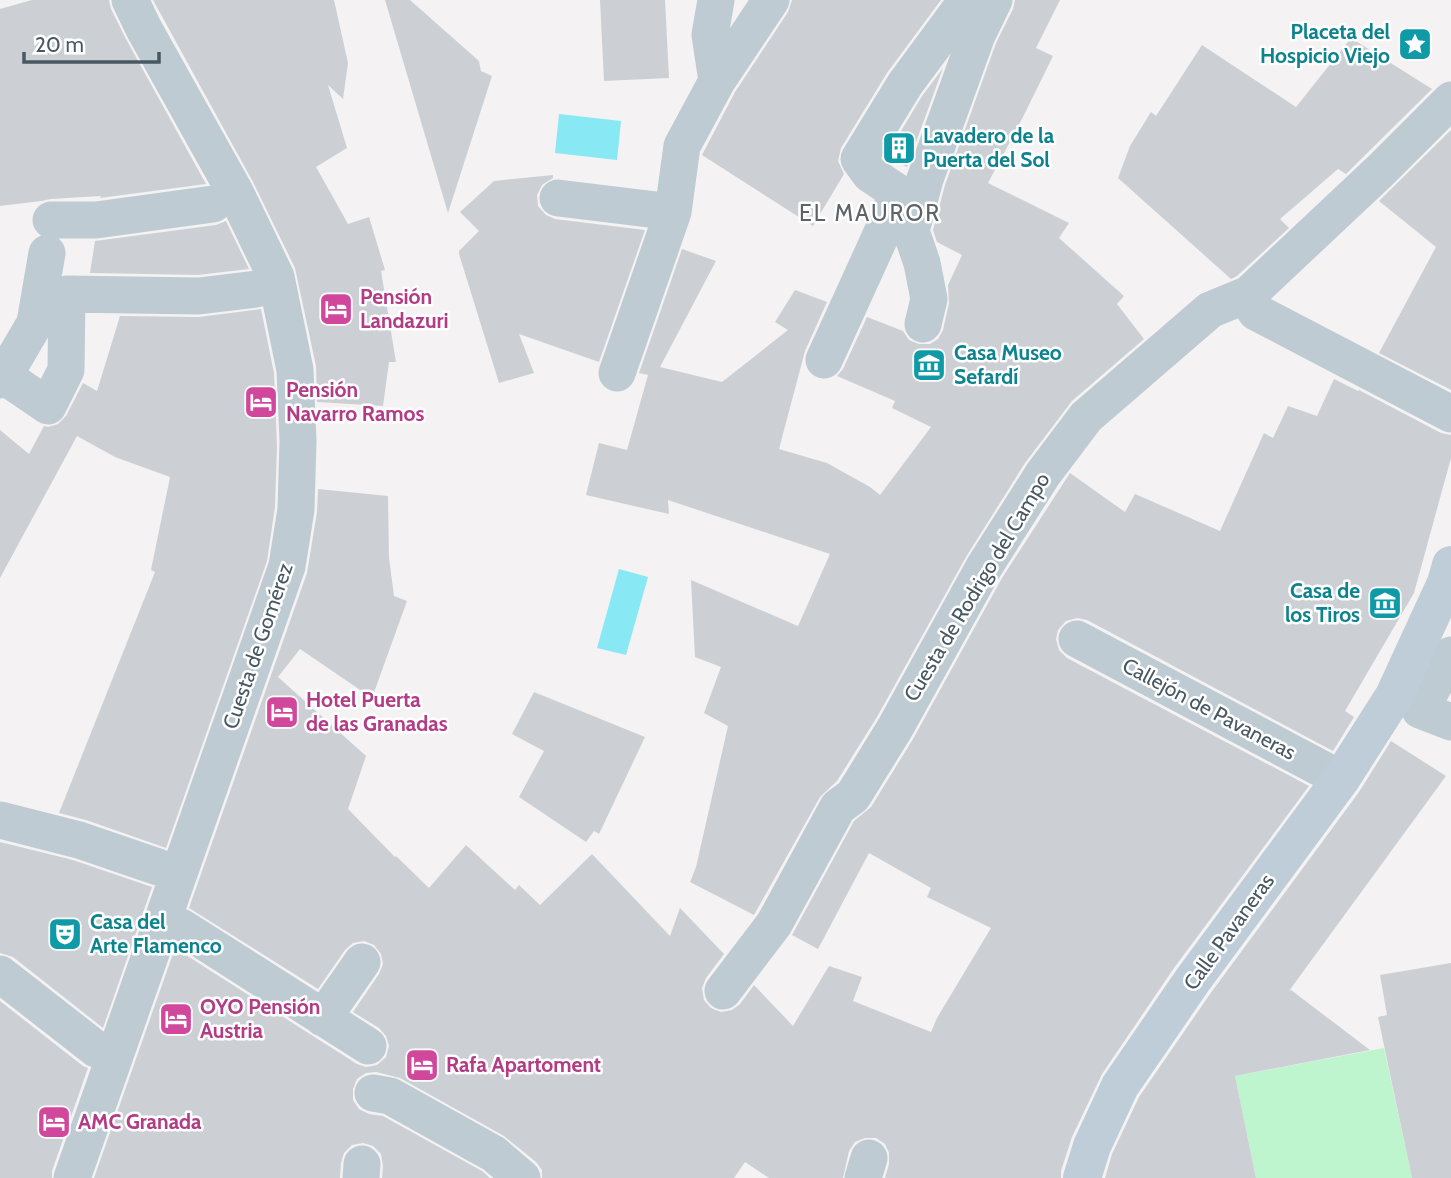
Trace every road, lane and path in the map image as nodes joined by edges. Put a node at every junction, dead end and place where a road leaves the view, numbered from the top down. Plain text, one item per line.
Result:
1 (130, 0) edge
2 (716, 0) edge
3 (771, 0) edge
4 (967, 0) edge
5 (994, 0) edge
6 (717, 82) junction
7 (1451, 100) edge
8 (1438, 134) edge
9 (558, 198) dead end
10 (213, 204) dead end
11 (673, 212) junction
12 (57, 231) junction
13 (256, 289) dead end
14 (67, 294) junction
15 (1245, 296) junction
16 (923, 324) dead end
17 (824, 360) dead end
18 (617, 373) dead end
19 (2, 378) edge
20 (1451, 414) edge
21 (1449, 574) edge
22 (1077, 639) dead end
23 (1451, 655) edge
24 (1451, 722) edge
25 (1341, 779) junction
26 (0, 820) edge
27 (158, 867) dead end
28 (181, 928) dead end
29 (362, 962) dead end
30 (0, 974) edge
31 (723, 991) dead end
32 (323, 1018) junction
33 (368, 1046) dead end
34 (96, 1049) dead end
35 (373, 1093) dead end
36 (72, 1178) edge
37 (522, 1178) edge
38 (1082, 1178) edge

1 - 36 street, Cuesta de Gomérez
2 - 6 street
3 - 6 street
4 - 17 street
5 - 16 street
6 - 11 street
7 - 8 street, Cuesta de Rodrigo del Campo
8 - 15 street, Cuesta de Rodrigo del Campo
9 - 11 street
10 - 12 street
11 - 18 street
12 - 14 street
12 - 19 street
13 - 14 street
14 - 19 street
15 - 20 street
15 - 31 street, Cuesta de Rodrigo del Campo
21 - 25 main road, Calle Pavaneras
22 - 25 street, Callejón de Pavaneras
23 - 24 street
25 - 38 main road, Calle Pavaneras
26 - 27 street
28 - 32 street
29 - 32 street
30 - 34 street
32 - 33 street
35 - 37 street

